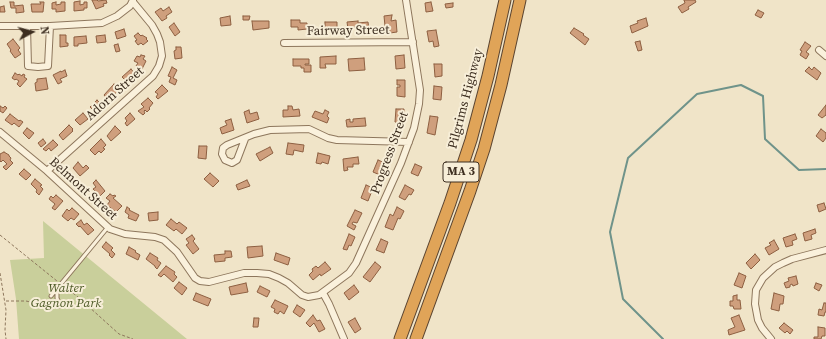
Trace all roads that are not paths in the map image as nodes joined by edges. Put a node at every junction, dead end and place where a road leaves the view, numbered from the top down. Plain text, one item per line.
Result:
1 (406, 0) edge
2 (505, 0) edge
3 (520, 0) edge
4 (133, 1) edge
5 (0, 26) edge
6 (27, 26) junction
7 (50, 26) junction
8 (413, 42) junction
9 (284, 43) dead end
10 (819, 50) dead end
11 (826, 56) edge
12 (0, 132) edge
13 (245, 139) dead end
14 (409, 142) junction
15 (47, 171) junction
16 (108, 227) junction
17 (826, 250) edge
18 (57, 290) junction
19 (323, 293) junction
20 (51, 296) dead end
21 (60, 306) dead end
22 (344, 339) edge
23 (400, 339) edge
24 (416, 339) edge
25 (771, 339) edge

1 - 8 street, Progress Street
2 - 23 highway, Pilgrims Highway / MA 3
3 - 24 highway, MA 3
4 - 7 street
4 - 15 street, Adorn Street
5 - 6 street
6 - 7 street
6 - 7 street
8 - 9 street, Fairway Street
8 - 14 street, Progress Street
10 - 11 street
12 - 15 street, Belmont Street
13 - 14 street
14 - 19 street, Progress Street
15 - 16 street, Belmont Street
16 - 18 lane
16 - 19 street, Belmont Street
17 - 25 street
18 - 20 lane
18 - 21 lane
19 - 22 street

